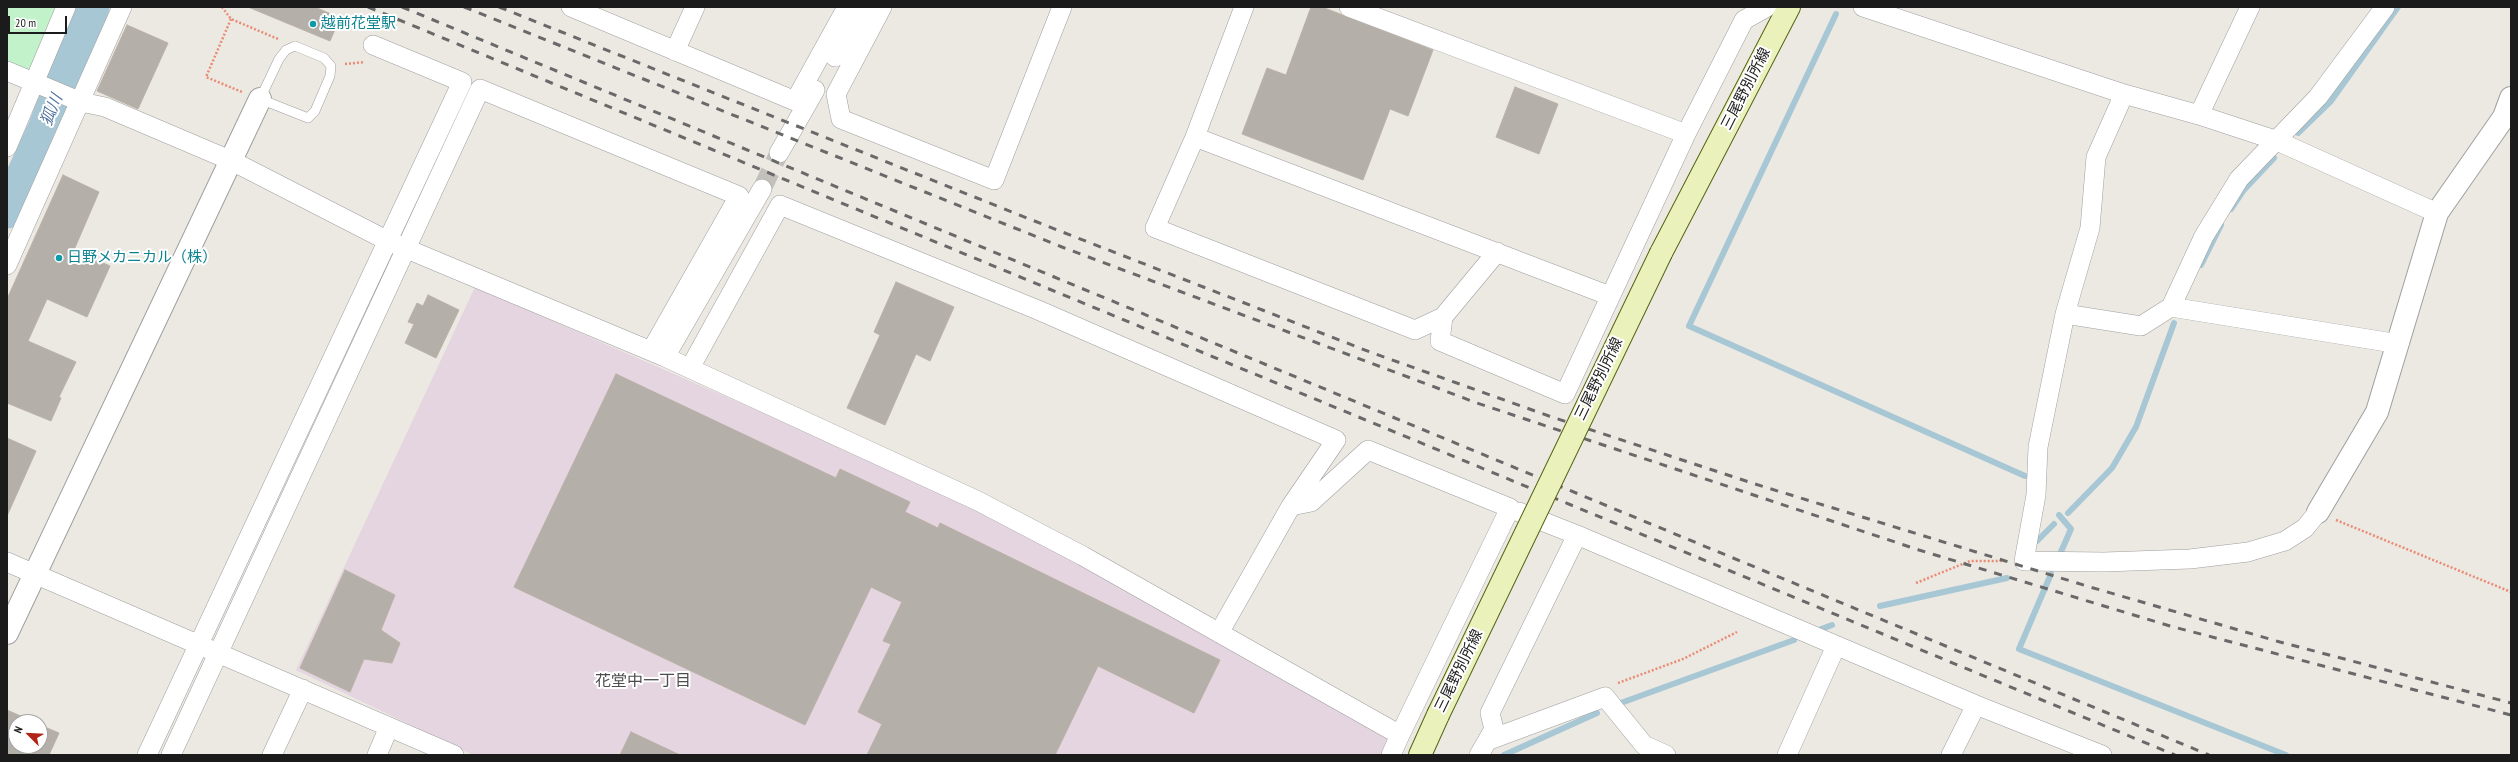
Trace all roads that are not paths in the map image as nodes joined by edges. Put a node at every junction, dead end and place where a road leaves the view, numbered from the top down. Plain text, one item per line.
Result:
1 (66, 7) edge
2 (122, 7) edge
3 (571, 7) edge
4 (695, 7) edge
5 (847, 7) edge
6 (863, 7) edge
7 (882, 7) edge
8 (1062, 7) edge
9 (1244, 7) edge
10 (1767, 7) edge
11 (1789, 7) edge
12 (1863, 7) edge
13 (2250, 7) edge
14 (2386, 7) edge
15 (1355, 8) edge
16 (373, 45) road end
17 (675, 51) junction
18 (7, 71) edge
19 (462, 82) junction
20 (39, 84) junction
21 (480, 89) junction
22 (2124, 94) junction
23 (2511, 98) edge
24 (260, 99) junction
25 (79, 101) junction
26 (2199, 115) junction
27 (1686, 134) junction
28 (1195, 137) junction
29 (2275, 140) junction
30 (7, 147) edge
31 (779, 153) tunnel mouth
32 (232, 162) junction
33 (762, 189) tunnel mouth
34 (2437, 213) junction
35 (388, 241) junction
36 (407, 248) junction
37 (1497, 252) junction
38 (7, 265) edge
39 (1610, 296) junction
40 (2171, 307) junction
41 (2065, 314) junction
42 (1443, 317) junction
43 (2399, 344) junction
44 (658, 354) junction
45 (690, 368) junction
46 (1291, 506) junction
47 (1510, 508) junction
48 (2318, 512) joint
49 (1577, 535) junction
50 (7, 562) edge
51 (36, 574) junction
52 (7, 633) edge
53 (1219, 633) junction
54 (198, 645) junction
55 (1836, 646) junction
56 (219, 653) junction
57 (302, 689) junction
58 (1976, 705) junction
59 (389, 727) junction
60 (1400, 735) junction
61 (1484, 747) edge
62 (2099, 754) edge
63 (147, 755) edge
64 (171, 755) edge
65 (272, 755) edge
66 (377, 755) edge
67 (454, 755) edge
68 (1391, 755) edge
69 (1420, 755) edge
70 (1666, 755) edge
71 (1787, 755) edge
72 (1951, 755) edge

1 - 20 street
2 - 25 street
3 - 17 street
4 - 17 street
5 - 17 street
6 - 31 street
7 - 8 street
9 - 28 street
10 - 27 street
11 - 69 main road, 三尾野別所線, bridge
12 - 22 street
13 - 26 street
14 - 29 street
15 - 27 street
16 - 19 street
18 - 20 street
19 - 21 street
19 - 35 street
20 - 25 street
20 - 30 street
21 - 36 street
21 - 44 street
22 - 26 street
22 - 41 street
23 - 34 street
24 - 24 lane
24 - 32 street
25 - 32 street
25 - 38 street
26 - 29 street
27 - 39 street
28 - 37 street
28 - 42 street
29 - 34 street
29 - 40 street
32 - 35 street
32 - 51 street
33 - 44 street
34 - 43 street
35 - 36 street
35 - 54 street
36 - 44 street
36 - 56 street
37 - 39 street
37 - 42 street
39 - 42 street
40 - 41 street
40 - 43 street
41 - 48 street
43 - 48 street
44 - 45 street
45 - 46 street
45 - 53 street
46 - 47 street
46 - 53 street
47 - 49 street
47 - 60 street
49 - 55 street
49 - 61 street
50 - 51 street
51 - 52 street
51 - 54 street
53 - 60 street
54 - 56 street
54 - 63 street
55 - 58 street
55 - 71 street
56 - 57 street
56 - 64 street
57 - 59 street
57 - 65 street
58 - 62 street
58 - 72 street
59 - 66 street
59 - 67 street
60 - 68 street
61 - 70 street

